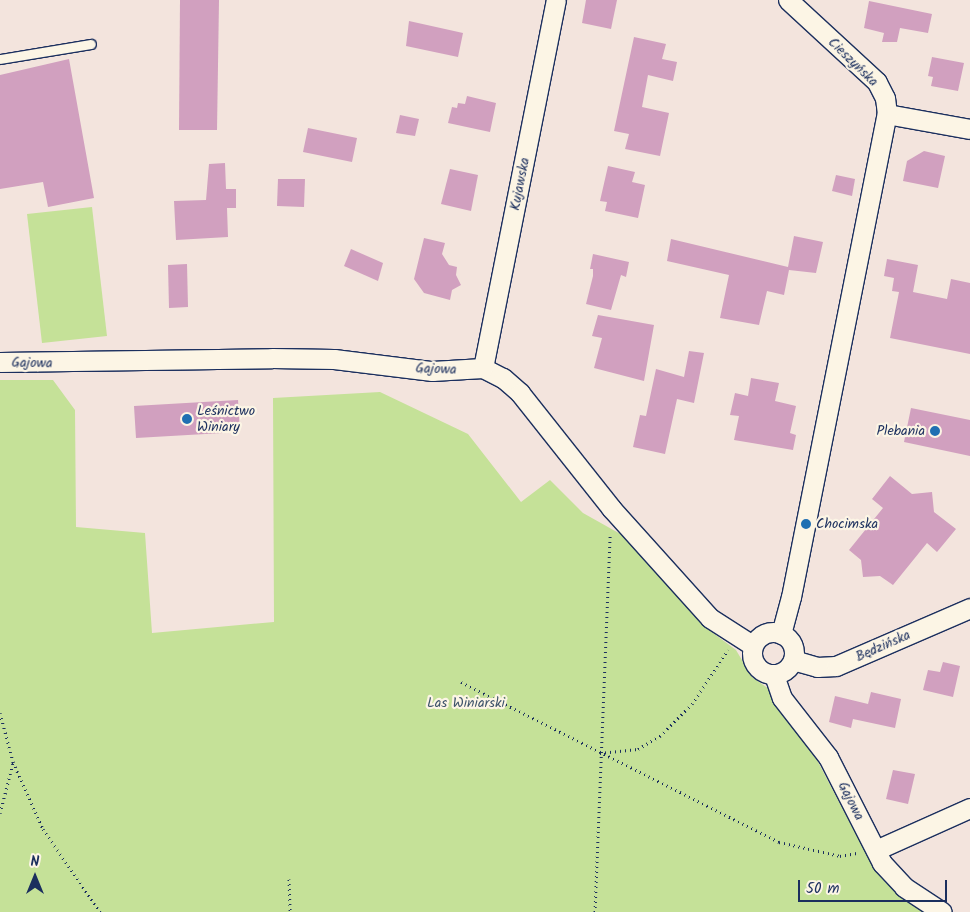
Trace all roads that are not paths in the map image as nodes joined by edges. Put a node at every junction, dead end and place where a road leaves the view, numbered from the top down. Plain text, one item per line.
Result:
1 (556, 0) edge
2 (788, 0) edge
3 (91, 44) dead end
4 (0, 59) edge
5 (887, 114) junction
6 (970, 129) edge
7 (0, 362) edge
8 (483, 368) junction
9 (970, 608) edge
10 (781, 634) junction
11 (745, 642) junction
12 (793, 660) junction
13 (774, 676) junction
14 (970, 808) edge
15 (876, 850) junction
16 (942, 912) edge

1 - 8 street, Kujawska
2 - 5 street, Cieszyńska
3 - 4 lane
5 - 6 street
5 - 10 street
7 - 8 street, Gajowa
8 - 11 street
9 - 12 street, Będzińska
10 - 11 street
10 - 12 street
11 - 13 street
12 - 13 street
13 - 15 street, Gajowa
14 - 15 street
15 - 16 street, Gajowa

